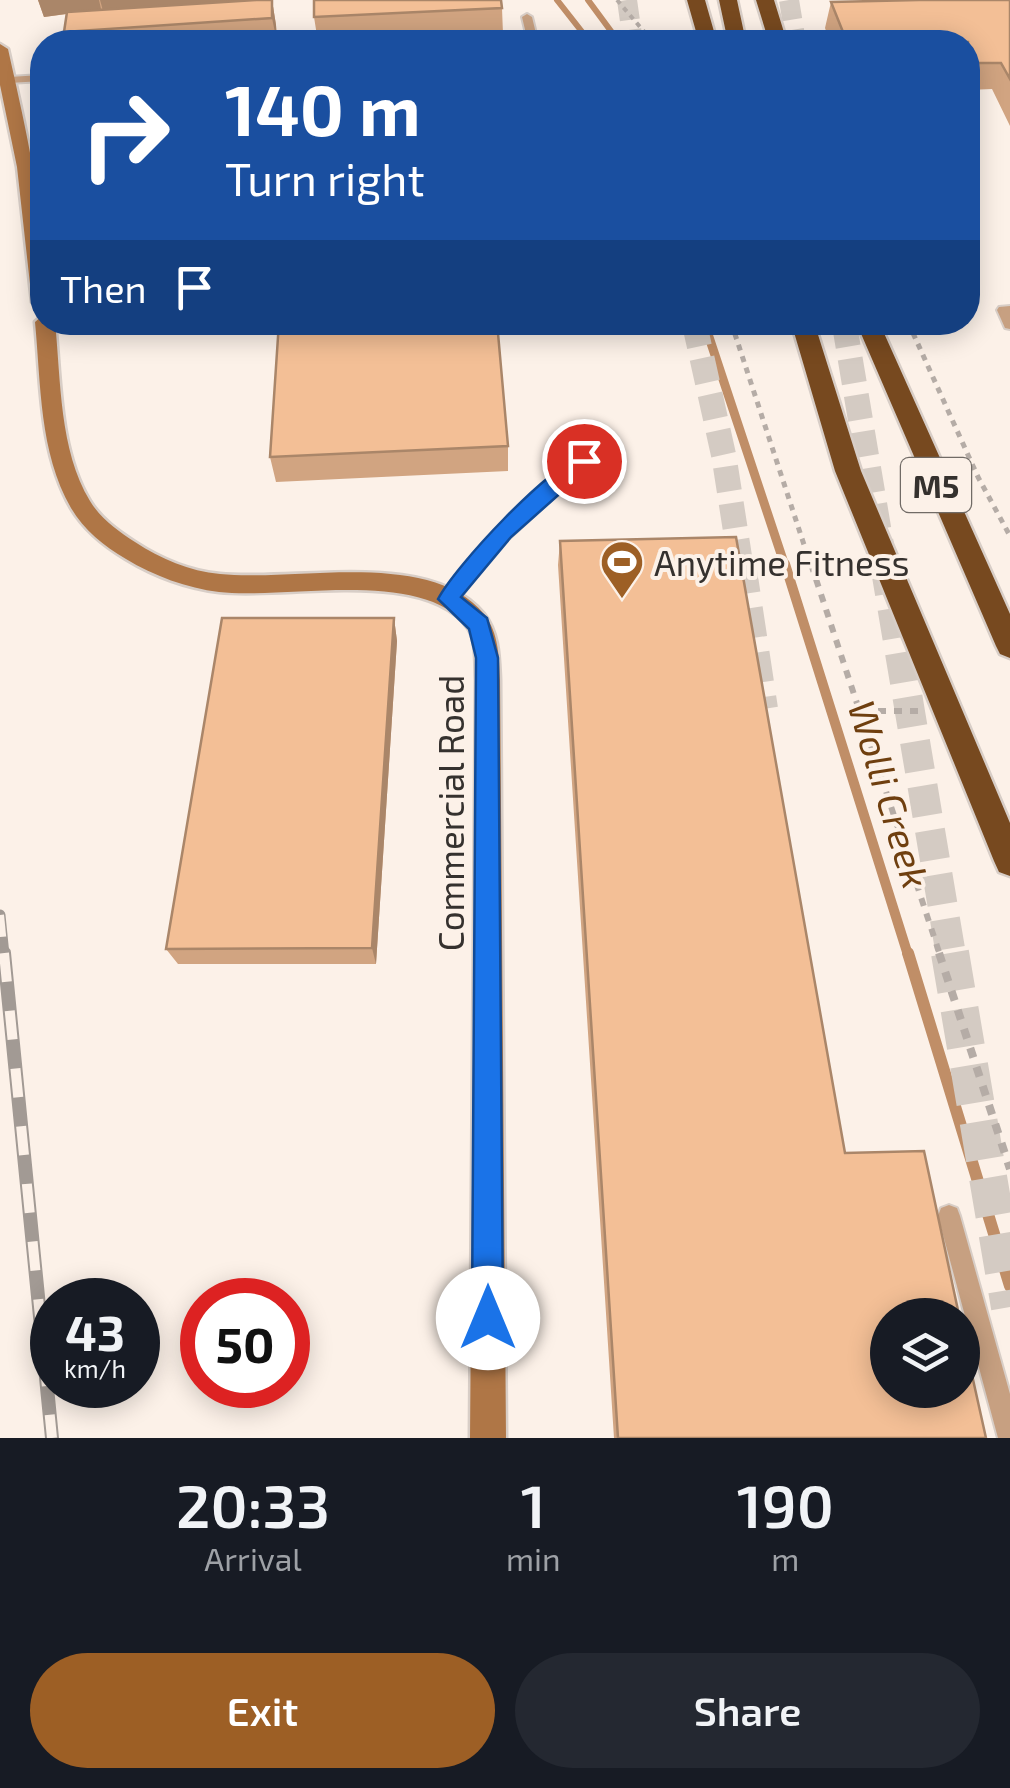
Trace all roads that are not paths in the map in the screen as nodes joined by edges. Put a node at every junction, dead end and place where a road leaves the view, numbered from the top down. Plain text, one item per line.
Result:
1 (696, 0) edge
2 (728, 0) edge
3 (769, 0) edge
4 (527, 17) dead end
5 (530, 30) edge
6 (705, 30) edge
7 (734, 30) edge
8 (777, 30) edge
9 (0, 49) edge
10 (30, 79) edge
11 (9, 80) junction
12 (30, 185) edge
13 (1010, 310) edge
14 (1010, 325) edge
15 (47, 335) edge
16 (806, 335) edge
17 (873, 335) edge
18 (584, 461) dead end
19 (449, 599) junction
20 (1010, 646) edge
21 (1010, 860) edge
22 (949, 1216) dead end
23 (488, 1438) edge
24 (1010, 1438) edge

1 - 6 highway
2 - 7 highway
3 - 8 highway
4 - 5 lane
9 - 11 main road
10 - 11 lane
11 - 12 main road
13 - 14 lane
15 - 19 main road
16 - 21 highway, M5
17 - 20 highway, M5
18 - 19 lane
19 - 23 main road, Commercial Road
22 - 24 lane

